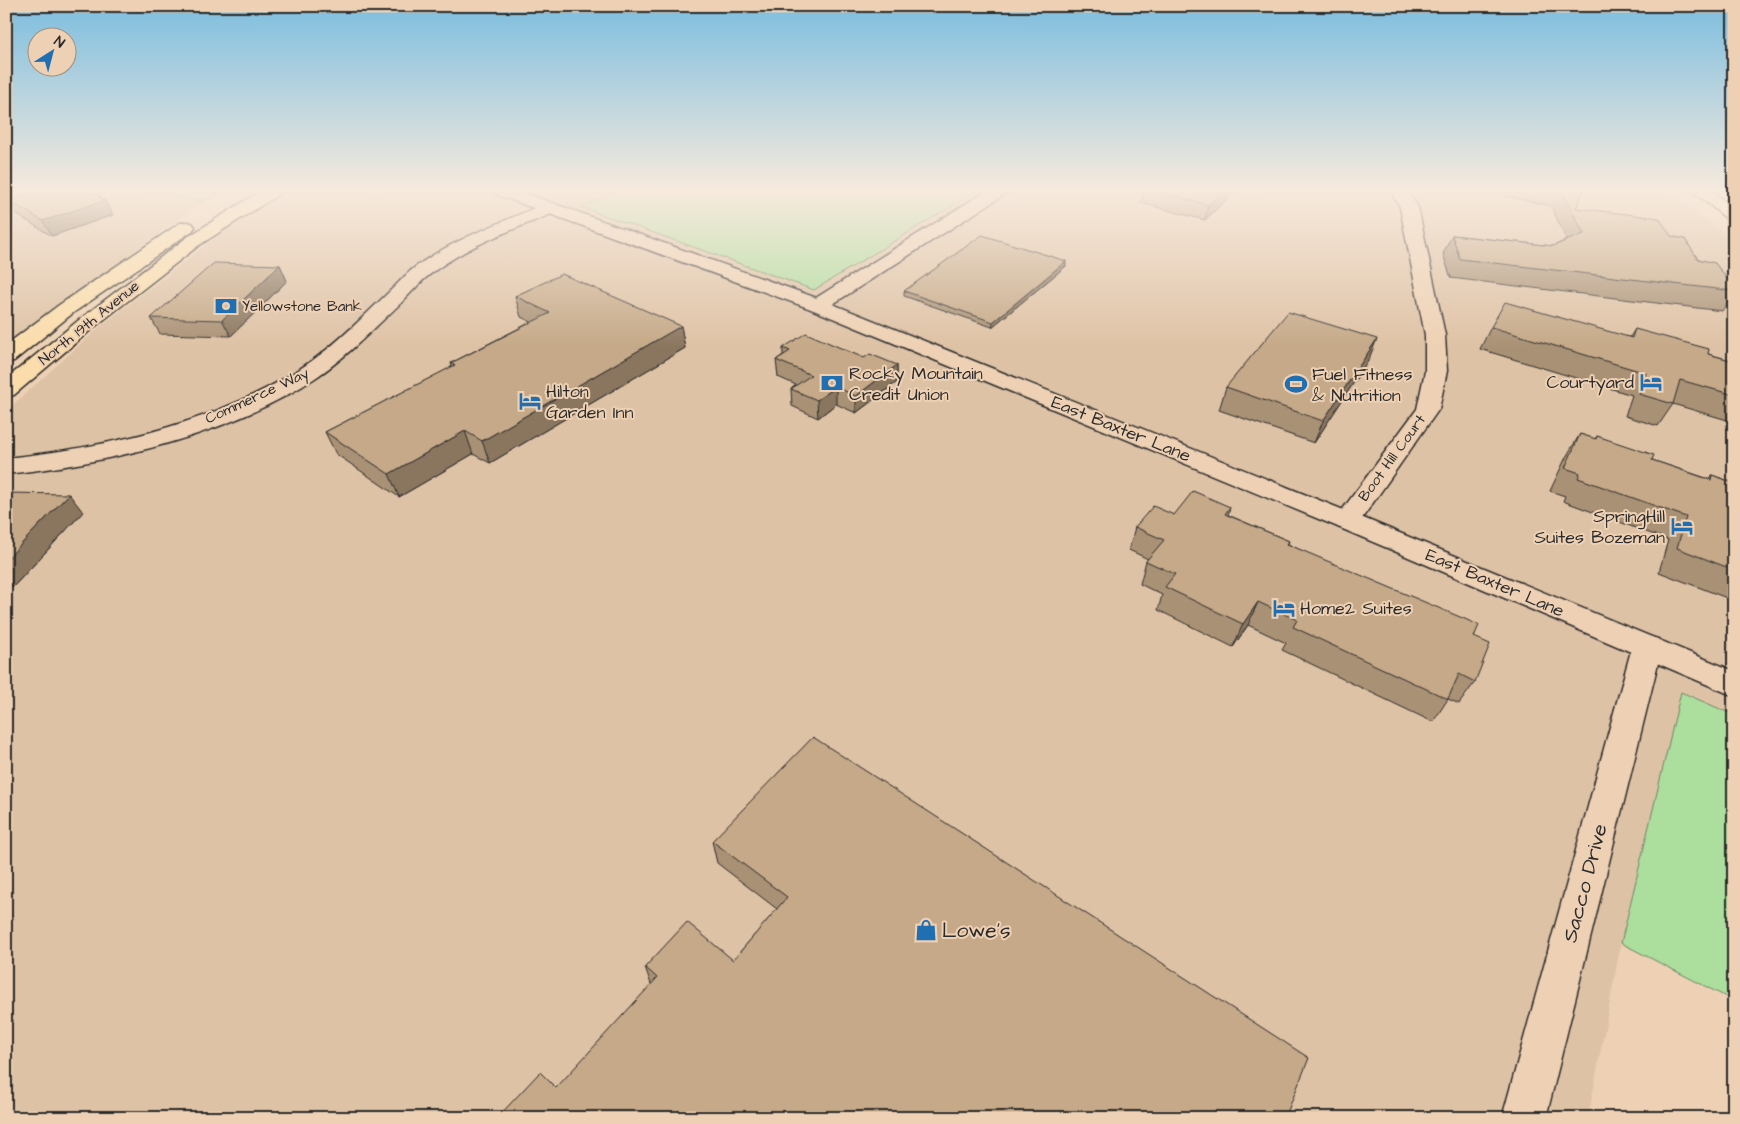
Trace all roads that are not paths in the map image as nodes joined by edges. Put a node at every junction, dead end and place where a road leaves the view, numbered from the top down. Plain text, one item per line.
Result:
1 (161, 242) edge
2 (191, 242) edge
3 (476, 242) edge
4 (645, 242) edge
5 (916, 242) edge
6 (1416, 242) edge
7 (818, 305) junction
8 (6, 356) edge
9 (6, 390) edge
10 (6, 466) edge
11 (1347, 521) junction
12 (1647, 647) junction
13 (1734, 684) edge
14 (1524, 1118) edge

1 - 8 main road, North 19th Avenue
2 - 9 main road, North 19th Avenue
3 - 10 street, Commerce Way
4 - 7 street, East Baxter Lane
5 - 7 street
6 - 11 street, Boot Hill Court
7 - 11 street, East Baxter Lane
11 - 12 street, East Baxter Lane
12 - 13 street, East Baxter Lane
12 - 14 street, Sacco Drive

